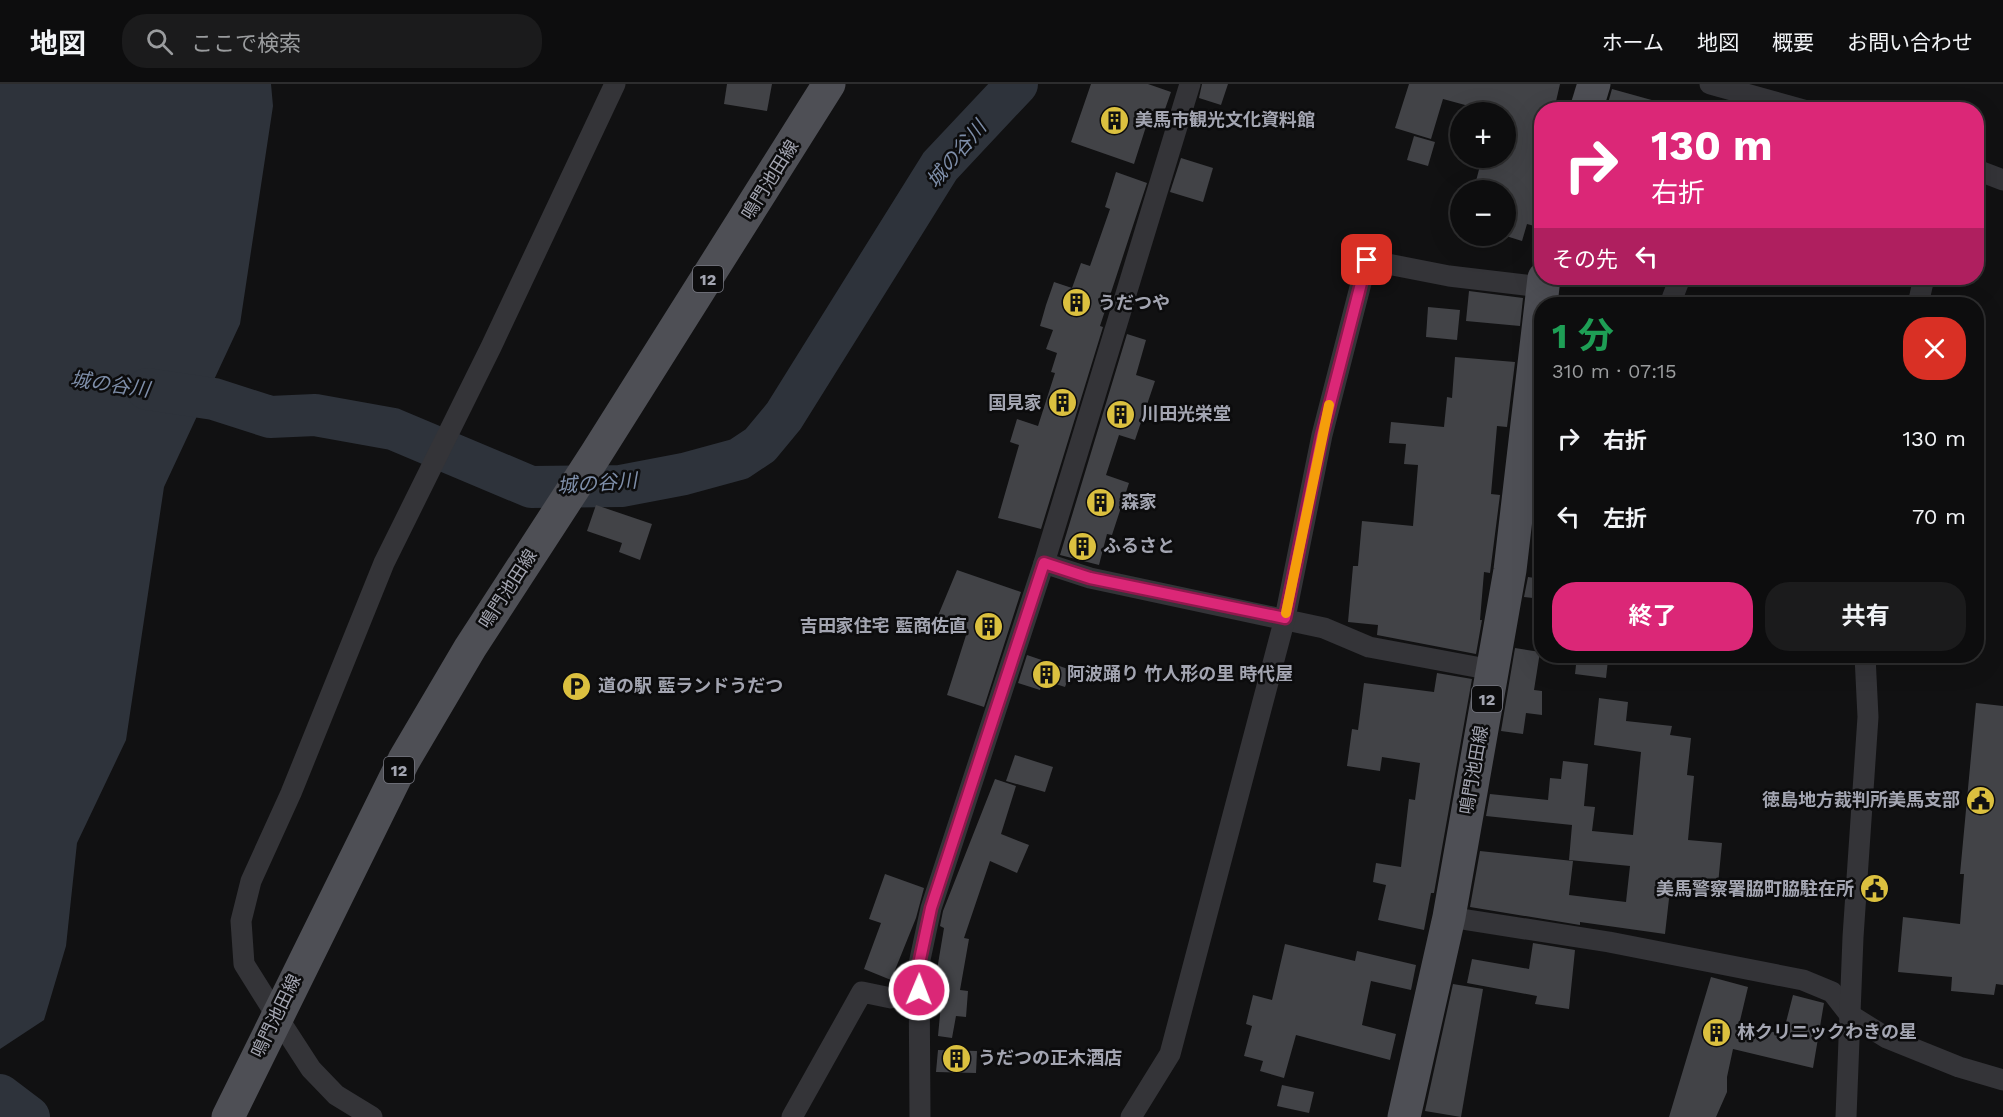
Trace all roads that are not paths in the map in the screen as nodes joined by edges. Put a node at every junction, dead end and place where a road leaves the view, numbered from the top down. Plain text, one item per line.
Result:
1 (615, 84) edge
2 (829, 84) edge
3 (1190, 84) edge
4 (1594, 84) edge
5 (1710, 84) edge
6 (1744, 96) edge
7 (1589, 102) edge
8 (1770, 102) edge
9 (1984, 173) edge
10 (2003, 180) edge
11 (1534, 281) edge
12 (1534, 361) edge
13 (1044, 563) junction
14 (1285, 618) junction
15 (1865, 663) edge
16 (1492, 670) junction
17 (1449, 917) junction
18 (919, 990) junction
19 (1850, 1015) junction
20 (270, 1029) junction
21 (2003, 1080) edge
22 (228, 1117) edge
23 (372, 1117) edge
24 (792, 1117) edge
25 (920, 1117) edge
26 (1131, 1117) edge
27 (1404, 1117) edge
28 (1846, 1117) edge

1 - 20 street
2 - 20 main road, 鳴門池田線 / 12
3 - 13 street
4 - 7 main road
5 - 6 street
6 - 8 street
9 - 10 street
11 - 14 street
12 - 16 main road, 鳴門池田線 / 12
13 - 14 street
13 - 18 street
14 - 16 street
14 - 26 street
15 - 19 street
16 - 17 main road, 鳴門池田線 / 12
17 - 19 street
17 - 27 main road, 鳴門池田線 / 12
18 - 24 street
18 - 25 street
19 - 21 street
19 - 28 street
20 - 22 main road, 鳴門池田線 / 12
20 - 23 street

